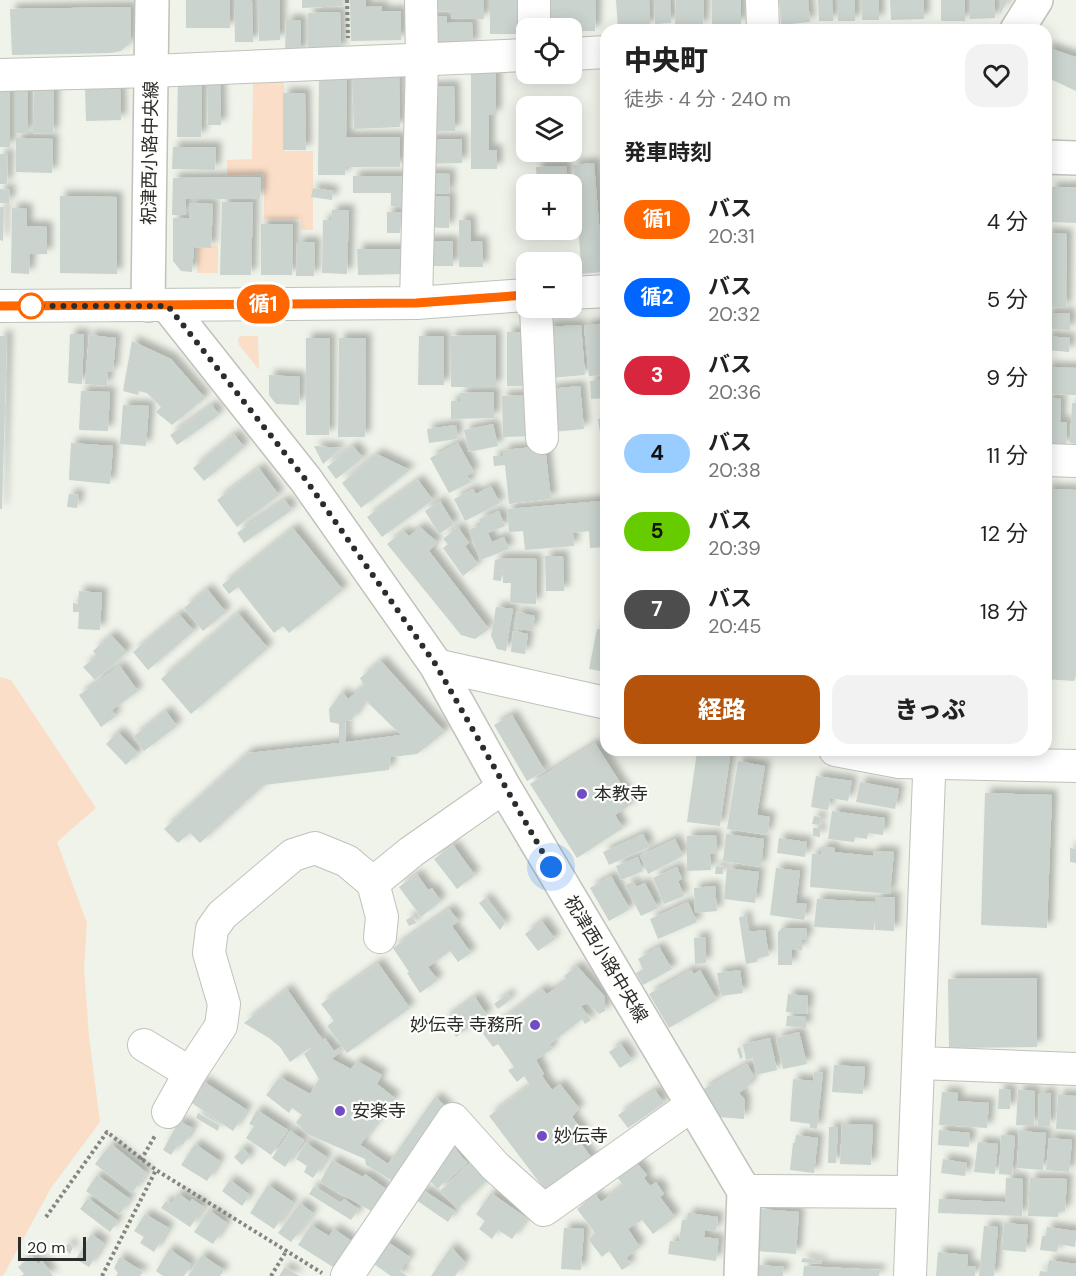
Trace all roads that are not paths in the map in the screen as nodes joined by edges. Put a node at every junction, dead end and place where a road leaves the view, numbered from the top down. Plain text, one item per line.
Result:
1 (152, 0) edge
2 (421, 0) edge
3 (534, 0) edge
4 (762, 0) edge
5 (1036, 0) edge
6 (534, 18) edge
7 (763, 24) edge
8 (1021, 24) edge
9 (600, 52) edge
10 (582, 53) edge
11 (516, 55) edge
12 (422, 60) junction
13 (152, 71) junction
14 (0, 75) edge
15 (1052, 157) edge
16 (1076, 158) edge
17 (600, 291) edge
18 (582, 292) edge
19 (516, 296) edge
20 (416, 303) junction
21 (0, 306) edge
22 (158, 306) junction
23 (536, 318) edge
24 (542, 438) dead end
25 (1052, 460) edge
26 (1076, 461) edge
27 (436, 665) junction
28 (600, 702) edge
29 (867, 756) edge
30 (930, 757) edge
31 (1076, 766) edge
32 (504, 787) junction
33 (374, 883) junction
34 (380, 937) dead end
35 (144, 1045) dead end
36 (919, 1063) junction
37 (1076, 1069) edge
38 (190, 1073) junction
39 (692, 1105) junction
40 (168, 1113) dead end
41 (744, 1191) junction
42 (912, 1192) junction
43 (347, 1276) edge
44 (741, 1276) edge
45 (909, 1276) edge

1 - 13 main road, 祝津西小路中央線
2 - 12 street
3 - 6 street
4 - 7 street
5 - 8 main road
9 - 10 street
11 - 12 street
12 - 13 street
12 - 20 street
13 - 14 street
13 - 22 main road, 祝津西小路中央線
15 - 16 main road
17 - 18 street
19 - 20 street
20 - 22 street
21 - 22 street
22 - 27 main road, 祝津西小路中央線
23 - 24 street
25 - 26 street
27 - 28 street
27 - 32 main road, 祝津西小路中央線
29 - 30 street
30 - 31 street
30 - 36 street
32 - 33 street
32 - 39 main road, 祝津西小路中央線
33 - 34 street
33 - 38 street
35 - 38 street
36 - 37 street
36 - 42 street
38 - 40 street
39 - 41 main road, 祝津西小路中央線
39 - 43 street
41 - 42 street
41 - 44 main road
42 - 45 street

